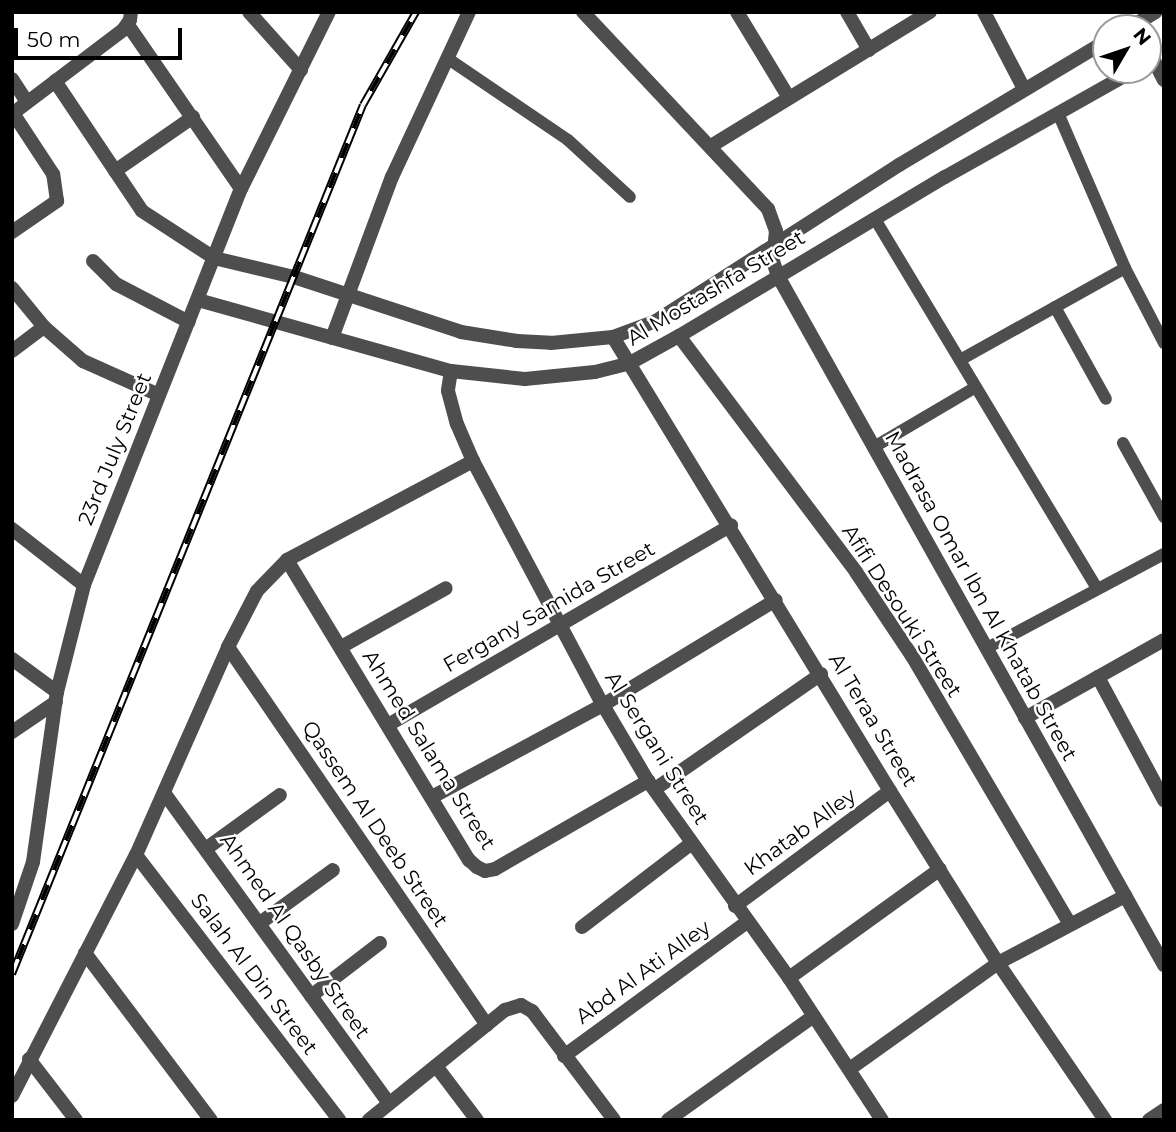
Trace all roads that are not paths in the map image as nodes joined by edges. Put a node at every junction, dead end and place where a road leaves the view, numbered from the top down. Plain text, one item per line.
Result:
1 (249, 12) edge
2 (329, 12) edge
3 (469, 12) edge
4 (583, 12) edge
5 (737, 12) edge
6 (847, 12) edge
7 (930, 12) edge
8 (984, 12) edge
9 (129, 18) edge
10 (1092, 49) edge
11 (869, 50) junction
12 (447, 58) junction
13 (301, 70) junction
14 (12, 79) edge
15 (55, 81) junction
16 (1110, 84) edge
17 (1024, 89) junction
18 (789, 98) junction
19 (27, 102) junction
20 (13, 113) edge
21 (1058, 113) junction
22 (193, 117) junction
23 (711, 146) junction
24 (115, 172) junction
25 (241, 189) junction
26 (630, 197) dead end
27 (875, 219) junction
28 (12, 232) edge
29 (775, 243) junction
30 (214, 258) junction
31 (93, 261) dead end
32 (1125, 268) junction
33 (778, 276) junction
34 (12, 288) edge
35 (348, 295) junction
36 (198, 300) junction
37 (1055, 307) junction
38 (189, 322) junction
39 (44, 327) junction
40 (678, 336) junction
41 (613, 337) junction
42 (332, 338) junction
43 (1164, 343) edge
44 (12, 351) edge
45 (960, 360) junction
46 (630, 363) junction
47 (451, 371) junction
48 (976, 387) junction
49 (159, 395) junction
50 (1106, 400) dead end
51 (1123, 443) dead end
52 (874, 447) junction
53 (473, 461) junction
54 (1164, 517) edge
55 (731, 525) junction
56 (12, 529) edge
57 (1164, 554) edge
58 (287, 560) junction
59 (84, 585) junction
60 (446, 588) dead end
61 (1097, 589) junction
62 (776, 600) junction
63 (559, 625) junction
64 (1164, 640) edge
65 (341, 647) junction
66 (228, 648) junction
67 (987, 648) junction
68 (12, 659) edge
69 (821, 674) junction
70 (1098, 677) junction
71 (57, 697) junction
72 (603, 705) junction
73 (1025, 718) junction
74 (388, 725) junction
75 (12, 732) edge
76 (651, 785) junction
77 (890, 791) junction
78 (165, 794) junction
79 (280, 795) dead end
80 (432, 797) junction
81 (1164, 800) edge
82 (692, 844) junction
83 (207, 848) junction
84 (136, 855) junction
85 (940, 869) junction
86 (333, 870) dead end
87 (1125, 896) junction
88 (735, 906) junction
89 (747, 922) junction
90 (260, 923) junction
91 (1069, 923) junction
92 (12, 924) edge
93 (582, 927) dead end
94 (380, 943) dead end
95 (85, 953) junction
96 (999, 963) junction
97 (1164, 965) edge
98 (789, 978) junction
99 (312, 996) junction
100 (814, 1016) junction
101 (487, 1025) junction
102 (564, 1056) junction
103 (29, 1059) junction
104 (436, 1066) junction
105 (850, 1068) junction
106 (12, 1096) edge
107 (389, 1104) junction
108 (1164, 1110) edge
109 (76, 1120) edge
110 (211, 1120) edge
111 (339, 1120) edge
112 (369, 1120) edge
113 (477, 1120) edge
114 (614, 1120) edge
115 (668, 1120) edge
116 (882, 1120) edge
117 (1105, 1120) edge
118 (1149, 1120) edge

1 - 13 street
2 - 13 street, 23rd July Street
3 - 12 street
4 - 23 street, Madrasa Omar Ibn Al Khatab Street
5 - 18 street
6 - 11 street
7 - 11 street
8 - 17 street
9 - 15 street
9 - 22 street
10 - 17 street, Al Mostashfa Street
11 - 18 street
12 - 26 lane
12 - 35 street
13 - 25 street, 23rd July Street
14 - 19 street
15 - 19 street
15 - 24 street
16 - 21 street, Al Mostashfa Street
17 - 29 street, Al Mostashfa Street
18 - 23 street
19 - 20 street
20 - 28 street
21 - 27 street, Al Mostashfa Street
21 - 32 lane
22 - 24 street
22 - 25 street
23 - 29 street, Madrasa Omar Ibn Al Khatab Street
24 - 30 street
25 - 30 street, 23rd July Street
27 - 33 street, Al Mostashfa Street
27 - 45 lane
29 - 33 street, Madrasa Omar Ibn Al Khatab Street
29 - 41 street, Al Mostashfa Street
30 - 35 street, Al Mostashfa Street
30 - 36 street, 23rd July Street
31 - 38 street
32 - 37 lane
32 - 43 lane
33 - 40 street, Al Mostashfa Street
33 - 52 street, Madrasa Omar Ibn Al Khatab Street
34 - 39 street
35 - 41 street, Al Mostashfa Street
35 - 42 street
36 - 38 street, 23rd July Street
36 - 42 street, Al Mostashfa Street
37 - 45 lane
37 - 50 lane
38 - 49 street, 23rd July Street
39 - 44 street
39 - 49 street
40 - 46 street, Al Mostashfa Street
40 - 91 street, Afifi Desouki Street
41 - 46 street, Al Teraa Street
42 - 47 street, Al Mostashfa Street
45 - 48 lane
46 - 47 street, Al Mostashfa Street
46 - 55 street, Al Teraa Street
47 - 53 street, Al Sergani Street
48 - 52 lane
48 - 61 lane
49 - 59 street, 23rd July Street
51 - 54 lane
52 - 67 street, Madrasa Omar Ibn Al Khatab Street
53 - 58 street
53 - 63 street, Al Sergani Street
55 - 62 street, Al Teraa Street
55 - 63 street, Fergany Samida Street
56 - 59 street
57 - 61 lane
58 - 65 street, Ahmed Salama Street
58 - 66 street
59 - 71 street, 23rd July Street
60 - 65 street
61 - 67 lane
62 - 69 street, Al Teraa Street
62 - 72 street
63 - 72 street, Al Sergani Street
63 - 74 street, Fergany Samida Street
64 - 70 street
65 - 74 street, Ahmed Salama Street
66 - 78 street
66 - 101 street, Qassem Al Deeb Street
67 - 73 street, Madrasa Omar Ibn Al Khatab Street
68 - 71 street
69 - 76 street
69 - 77 street, Al Teraa Street
70 - 73 street
70 - 81 street
71 - 75 street
71 - 92 street, 23rd July Street
72 - 76 street, Al Sergani Street
72 - 80 street
73 - 87 street, Madrasa Omar Ibn Al Khatab Street
74 - 80 street, Ahmed Salama Street
76 - 80 street, Ahmed Salama Street
76 - 82 street, Al Sergani Street
77 - 85 street, Al Teraa Street
77 - 88 street, Khatab Alley
78 - 83 street, Ahmed Al Qasby Street
78 - 84 street
79 - 83 street
82 - 88 street, Al Sergani Street
82 - 93 street
83 - 90 street, Ahmed Al Qasby Street
84 - 95 street
84 - 111 street, Salah Al Din Street
85 - 96 street, Al Teraa Street
85 - 98 street
86 - 90 street
87 - 91 street
87 - 97 street, Madrasa Omar Ibn Al Khatab Street
88 - 89 street, Al Sergani Street
89 - 98 street, Al Sergani Street
89 - 102 street, Abd Al Ati Alley
90 - 99 street, Ahmed Al Qasby Street
91 - 96 street
94 - 99 street
95 - 103 street
95 - 110 street
96 - 105 street
96 - 117 street, Al Teraa Street
98 - 100 street, Al Sergani Street
99 - 107 street, Ahmed Al Qasby Street
100 - 105 street, Al Sergani Street
100 - 115 street
101 - 102 street
101 - 104 street
102 - 114 street
103 - 106 street
103 - 109 street
104 - 107 street
104 - 113 street
105 - 116 street, Al Sergani Street
107 - 112 street
108 - 118 street

